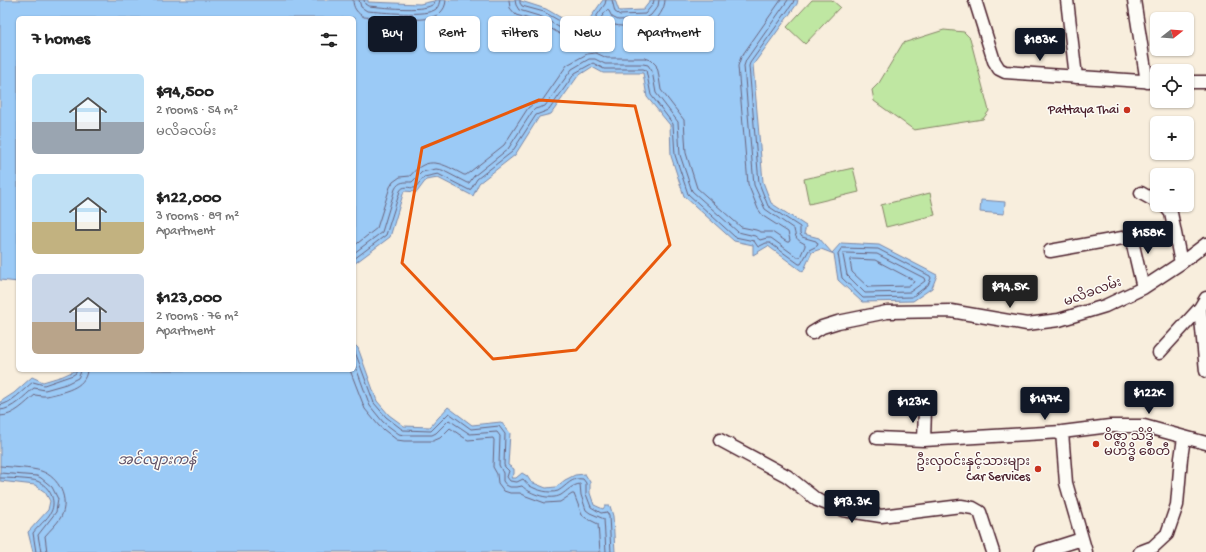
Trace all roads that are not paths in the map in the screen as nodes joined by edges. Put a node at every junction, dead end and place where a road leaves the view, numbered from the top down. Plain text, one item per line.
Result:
1 (975, 0) edge
2 (1067, 0) edge
3 (1134, 0) edge
4 (1150, 73) edge
5 (1076, 77) junction
6 (1150, 82) edge
7 (1194, 82) edge
8 (1206, 82) edge
9 (1141, 193) dead end
10 (1150, 198) edge
11 (1170, 212) edge
12 (1206, 244) edge
13 (1050, 251) dead end
14 (1181, 263) junction
15 (1143, 288) junction
16 (1203, 303) edge
17 (812, 333) dead end
18 (1159, 353) dead end
19 (1206, 371) edge
20 (925, 410) dead end
21 (1062, 432) junction
22 (877, 438) dead end
23 (1184, 438) junction
24 (720, 440) dead end
25 (924, 440) junction
26 (1206, 443) edge
27 (1082, 539) junction
28 (993, 552) edge
29 (1041, 552) edge
30 (1086, 552) edge
31 (1140, 552) edge

1 - 5 street
2 - 5 street
3 - 4 street
5 - 6 street
7 - 8 street
9 - 10 street
11 - 14 street
12 - 14 street, မလိခလမ်း
13 - 15 street
14 - 15 street, မလိခလမ်း
15 - 17 street, မလိခလမ်း
16 - 18 street
16 - 19 street
20 - 25 street
21 - 23 street
21 - 25 street
21 - 27 street
22 - 25 street
23 - 26 street
23 - 31 street
24 - 28 street
27 - 29 street
27 - 30 street

